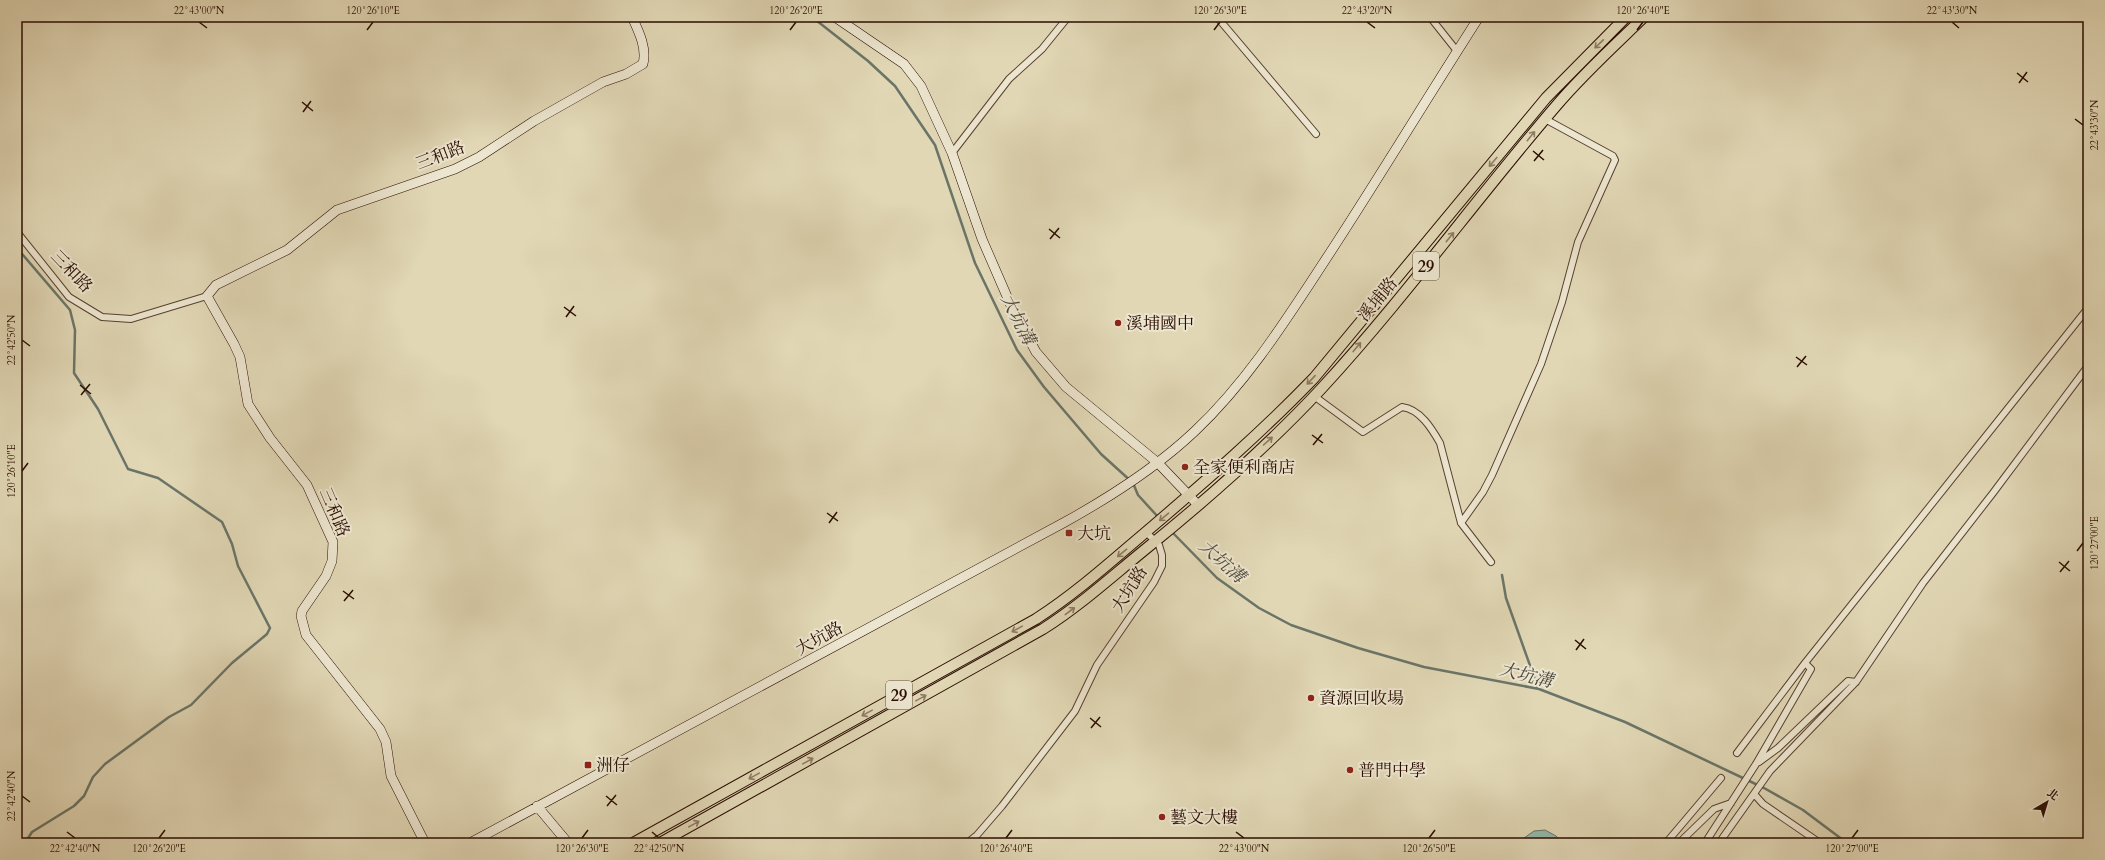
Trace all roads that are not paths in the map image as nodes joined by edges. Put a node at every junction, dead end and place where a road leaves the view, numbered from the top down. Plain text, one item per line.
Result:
1 (632, 17) edge
2 (835, 17) edge
3 (1068, 17) edge
4 (1217, 17) edge
5 (1430, 17) edge
6 (1479, 17) edge
7 (1626, 17) edge
8 (1644, 17) edge
9 (1457, 51) junction
10 (1545, 119) junction
11 (1316, 134) dead end
12 (952, 153) junction
13 (17, 232) edge
14 (206, 296) junction
15 (2088, 308) edge
16 (2088, 366) edge
17 (1314, 396) junction
18 (1158, 463) junction
19 (1189, 496) junction
20 (1198, 505) junction
21 (1461, 523) junction
22 (1149, 530) junction
23 (1157, 539) junction
24 (1491, 562) dead end
25 (1805, 663) junction
26 (1856, 682) junction
27 (1737, 753) dead end
28 (1756, 764) junction
29 (1721, 778) dead end
30 (1755, 795) junction
31 (1731, 803) junction
32 (537, 806) junction
33 (424, 843) edge
34 (470, 843) edge
35 (568, 843) edge
36 (633, 843) edge
37 (660, 843) edge
38 (967, 843) edge
39 (1666, 843) edge
40 (1680, 843) edge
41 (1705, 843) edge
42 (1719, 843) edge
43 (1820, 843) edge

1 - 14 street, 三和路
2 - 12 street
3 - 12 street
4 - 11 street
5 - 9 street
6 - 9 street
7 -> 19 main road, 溪埔路 / 29
8 - 10 main road, 溪埔路 / 29
9 - 18 street
17 -> 10 main road, 溪埔路 / 29
10 - 21 street
12 - 18 street
13 - 14 street, 三和路
14 - 33 street, 三和路
15 - 25 street
16 - 26 street
20 -> 17 main road, 溪埔路 / 29
17 - 21 street
18 - 19 street
18 - 32 street, 大坑路
19 - 20 street
19 -> 22 main road, 溪埔路 / 29
20 - 23 main road, 溪埔路 / 29
21 - 24 street
22 - 23 street, 大坑路
22 -> 36 main road, 大坑路 / 29
37 -> 23 main road, 大坑路 / 29
23 - 38 street, 大坑路
25 - 27 street
25 - 28 street
26 - 28 street
26 - 30 street
28 - 31 street
29 - 39 street
30 - 42 street
30 - 43 street
31 - 40 street
31 - 41 street
32 - 34 street, 大坑路
32 - 35 street

